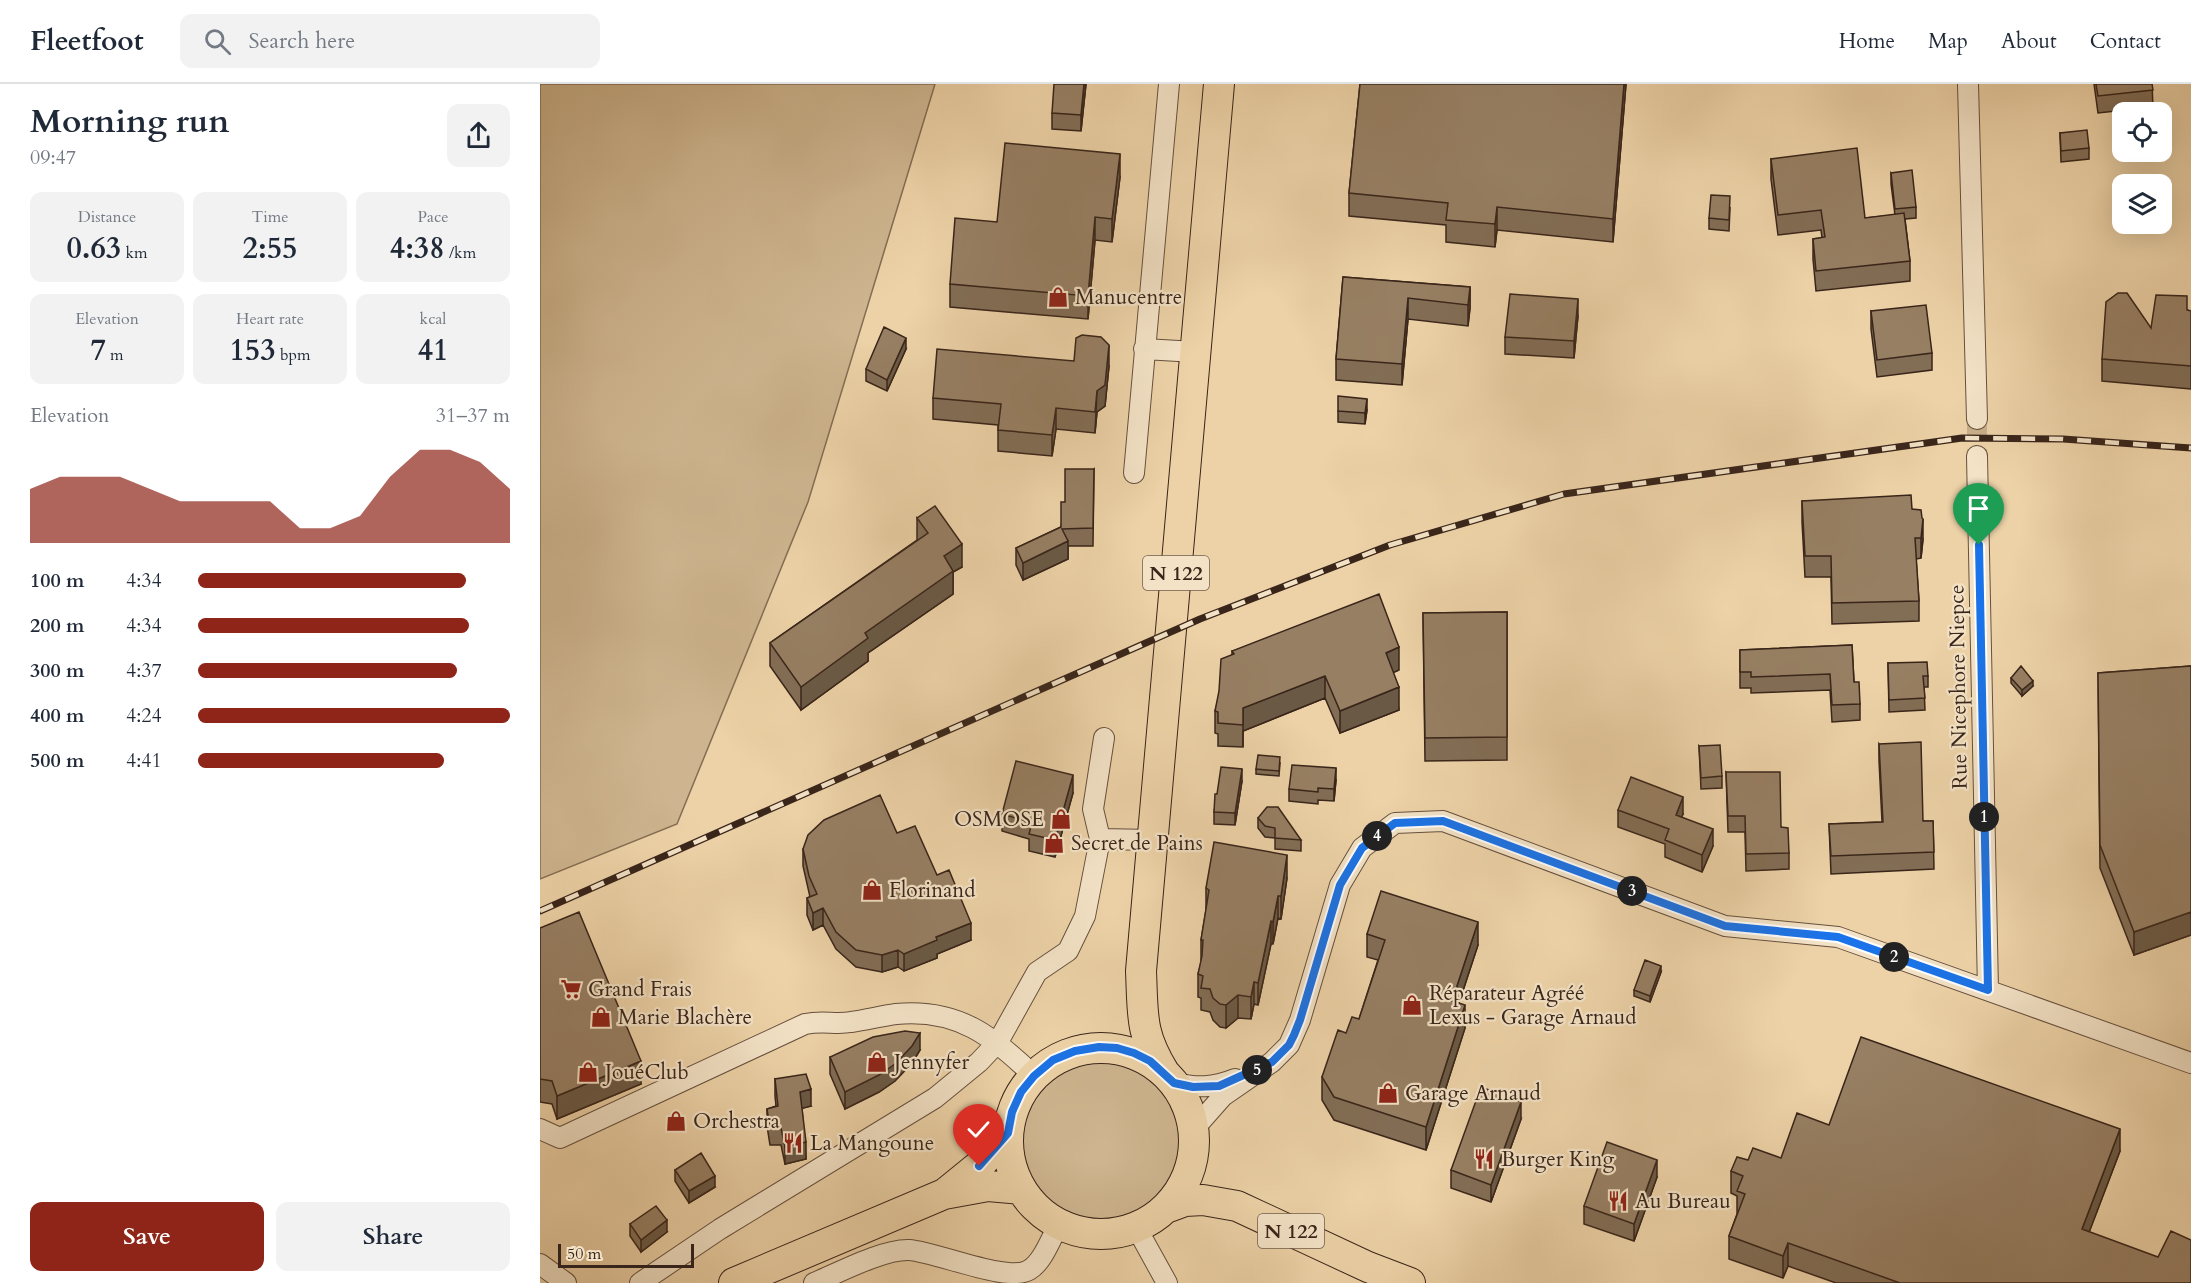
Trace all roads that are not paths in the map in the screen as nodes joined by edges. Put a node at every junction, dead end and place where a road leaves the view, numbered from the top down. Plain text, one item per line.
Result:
1 (1169, 84) edge
2 (1219, 84) edge
3 (1968, 84) edge
4 (1144, 349) junction
5 (1196, 352) junction
6 (1977, 419) tunnel mouth
7 (1977, 456) tunnel mouth
8 (1134, 473) dead end
9 (1104, 738) dead end
10 (1100, 839) junction
11 (1153, 840) junction
12 (1141, 971) junction
13 (1988, 990) junction
14 (998, 1042) junction
15 (1099, 1047) junction
16 (2191, 1063) edge
17 (1262, 1068) junction
18 (1034, 1076) junction
19 (1169, 1077) junction
20 (540, 1129) edge
21 (1008, 1133) junction
22 (1193, 1139) junction
23 (1020, 1189) junction
24 (944, 1194) junction
25 (1237, 1206) junction
26 (1166, 1208) junction
27 (1059, 1224) junction
28 (1137, 1227) junction
29 (540, 1264) edge
30 (566, 1283) edge
31 (640, 1283) edge
32 (734, 1283) edge
33 (814, 1283) edge
34 (1167, 1283) edge
35 (1410, 1283) edge

1 - 4 street
2 - 5 main road, N 122
3 - 6 street
4 - 5 street
4 - 8 street
5 - 11 main road, N 122
7 - 13 street, Rue Nicephore Niepce
9 - 10 street
10 - 11 street
10 - 14 street
11 - 12 main road, N 122
12 - 15 main road
12 - 19 main road, N 122
13 - 16 street
13 - 17 street
14 - 18 street
14 - 20 street
14 - 31 street
15 - 18 main road
15 - 19 main road
17 - 19 street
17 - 22 street
18 - 21 main road
19 - 22 main road
21 - 23 main road
21 - 24 main road
22 - 25 main road, N 122
22 - 26 main road
23 - 24 main road
23 - 27 main road
24 - 32 main road
25 - 26 main road, N 122
25 - 35 main road, N 122
26 - 28 main road
27 - 28 main road
27 - 33 street
28 - 34 street
29 - 30 street

